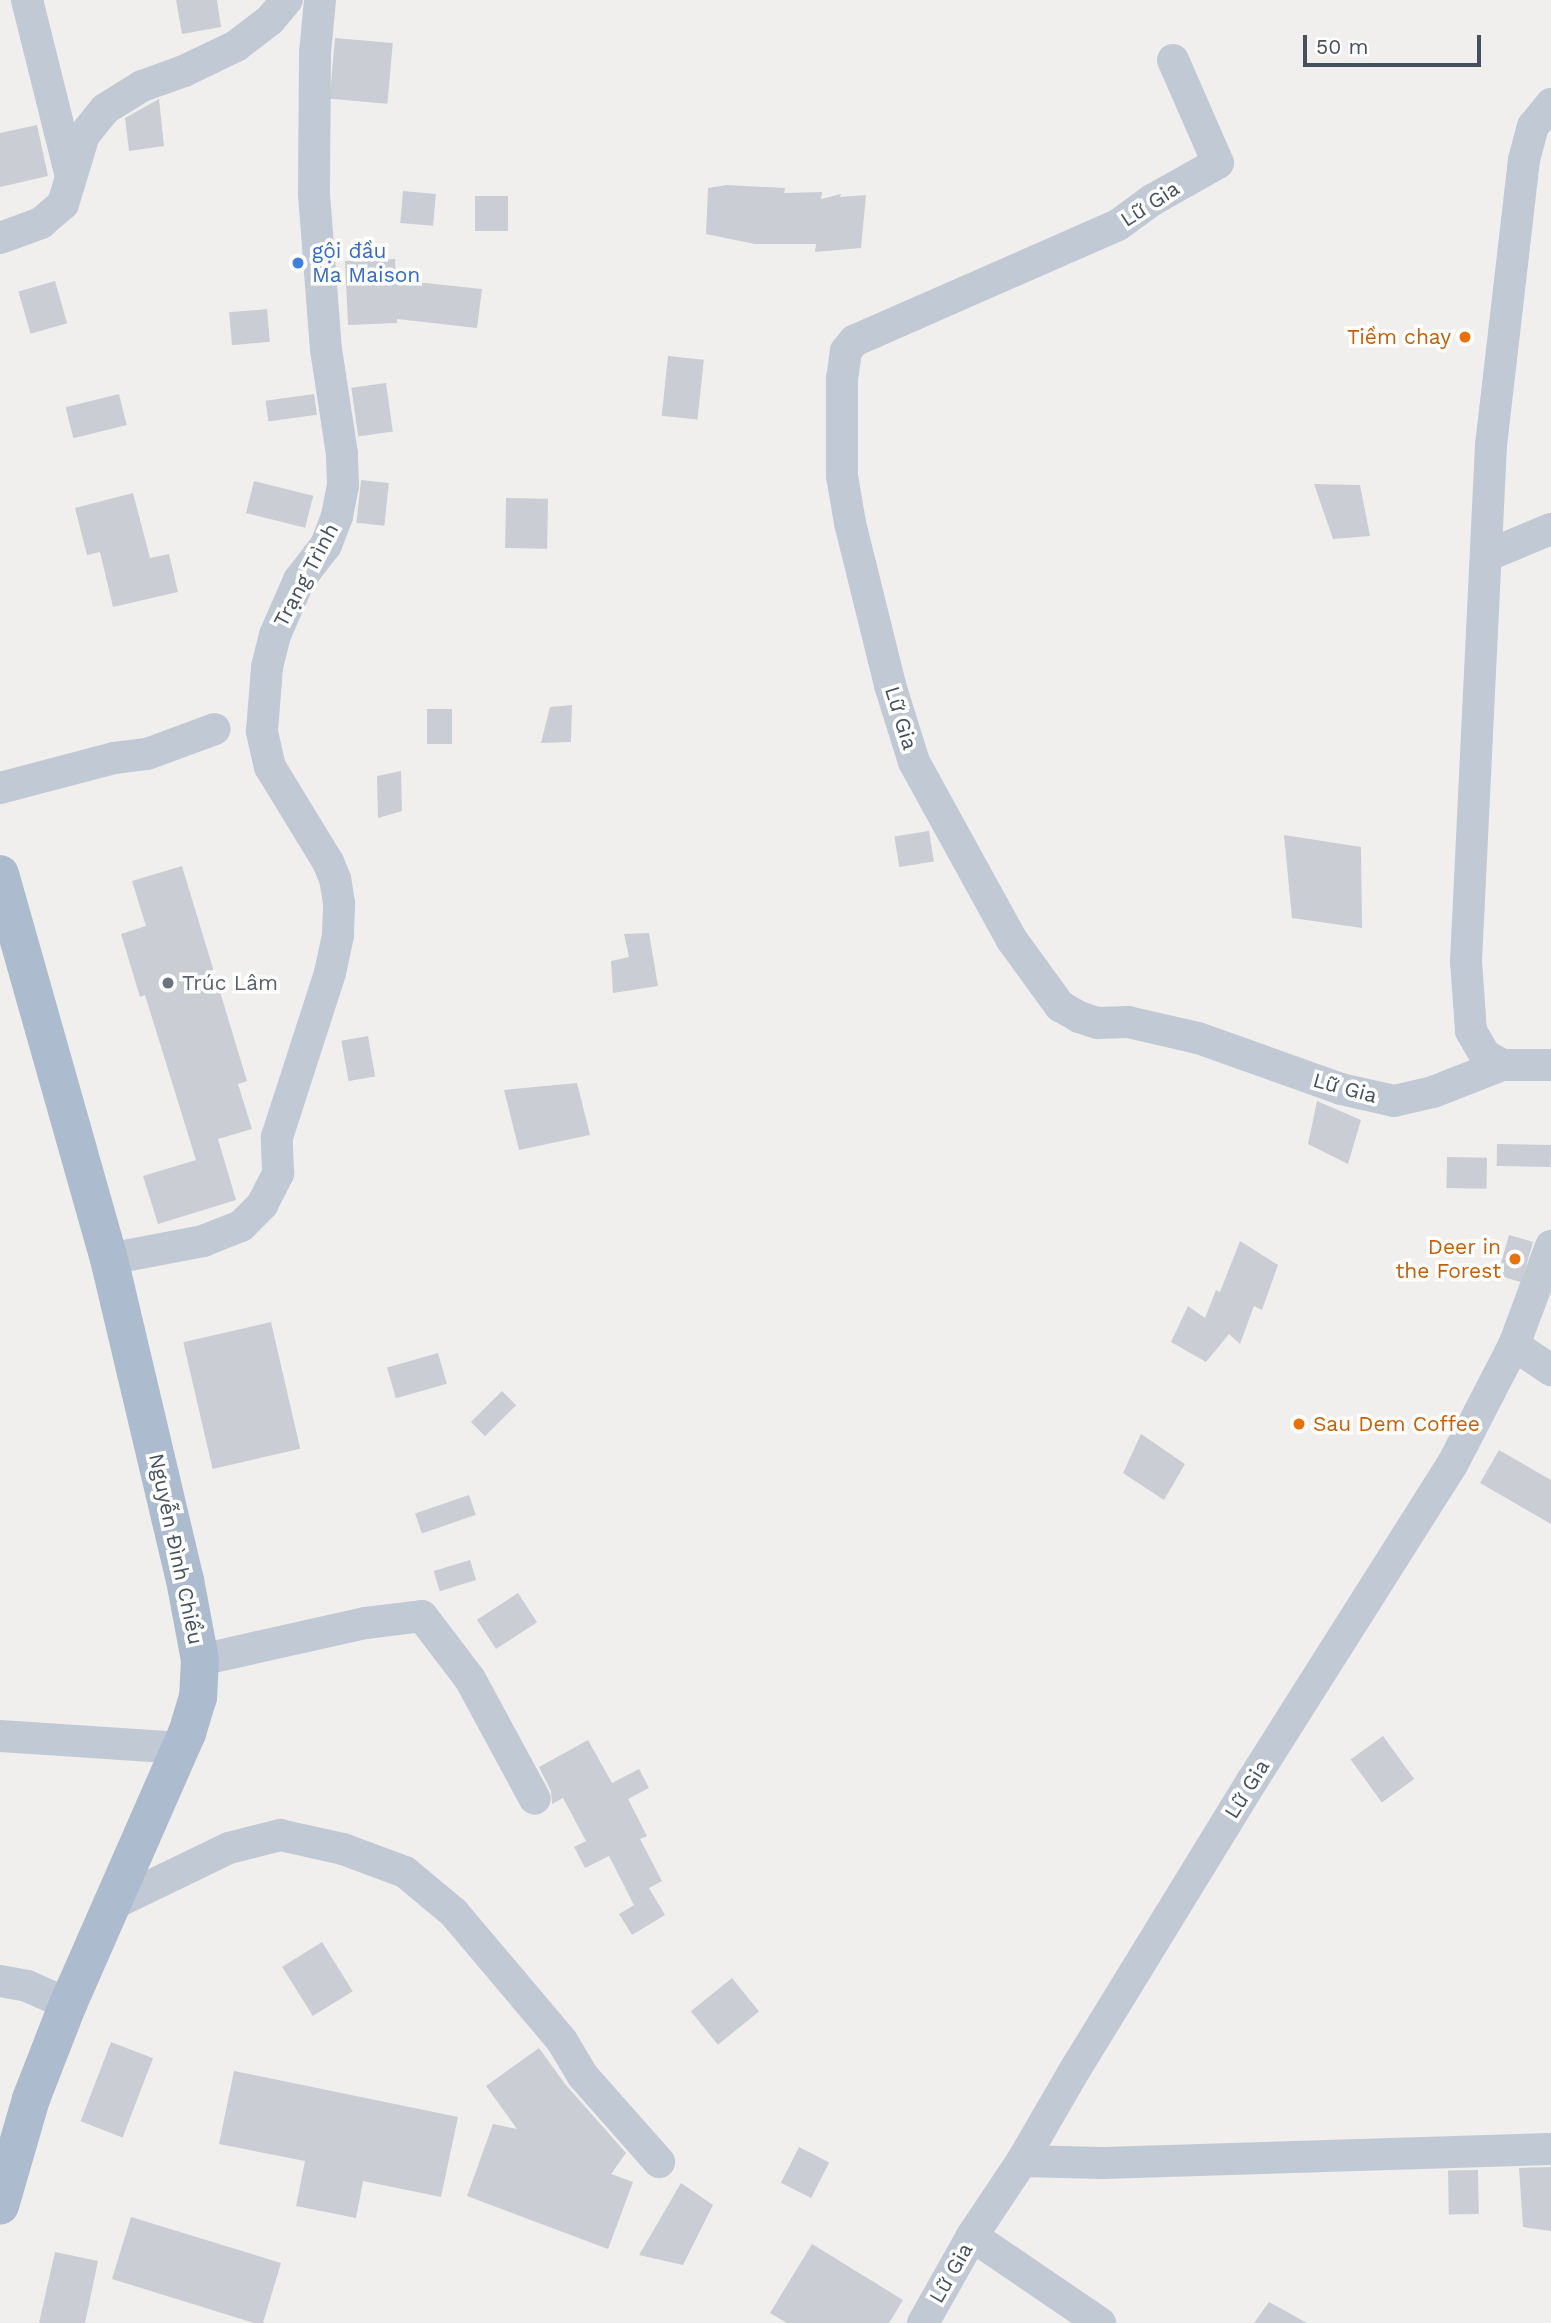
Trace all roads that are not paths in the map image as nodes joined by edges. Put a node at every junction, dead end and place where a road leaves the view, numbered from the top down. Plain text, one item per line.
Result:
1 (27, 0) edge
2 (287, 0) edge
3 (320, 0) edge
4 (1173, 60) dead end
5 (1551, 104) edge
6 (71, 177) junction
7 (0, 238) edge
8 (1551, 529) edge
9 (1486, 555) junction
10 (215, 729) dead end
11 (0, 788) edge
12 (0, 874) edge
13 (1502, 1065) junction
14 (1551, 1065) edge
15 (1551, 1246) edge
16 (109, 1259) junction
17 (1514, 1345) junction
18 (1551, 1370) edge
19 (200, 1660) junction
20 (0, 1736) edge
21 (182, 1748) junction
22 (535, 1799) dead end
23 (113, 1904) junction
24 (0, 1981) edge
25 (68, 2004) junction
26 (1551, 2149) edge
27 (1022, 2161) junction
28 (659, 2162) dead end
29 (0, 2206) edge
30 (972, 2236) junction
31 (923, 2323) edge
32 (1100, 2323) edge

1 - 6 street
2 - 6 street
3 - 16 street, Trạng Trình
4 - 13 street, Lữ Gia
5 - 9 street
6 - 7 street
8 - 9 street
9 - 13 street
10 - 11 street
12 - 16 main road, Nguyễn Đình Chiểu
13 - 14 street, Lữ Gia
15 - 17 street, Lữ Gia
16 - 19 main road, Nguyễn Đình Chiểu
17 - 18 street
17 - 27 street, Lữ Gia
19 - 21 main road, Nguyễn Đình Chiểu
19 - 22 street
20 - 21 street
21 - 23 main road, Nguyễn Đình Chiểu
23 - 25 main road, Nguyễn Đình Chiểu
23 - 28 street
24 - 25 street
25 - 29 main road, Nguyễn Đình Chiểu
26 - 27 street
27 - 30 street, Lữ Gia
30 - 31 street, Lữ Gia
30 - 32 street

